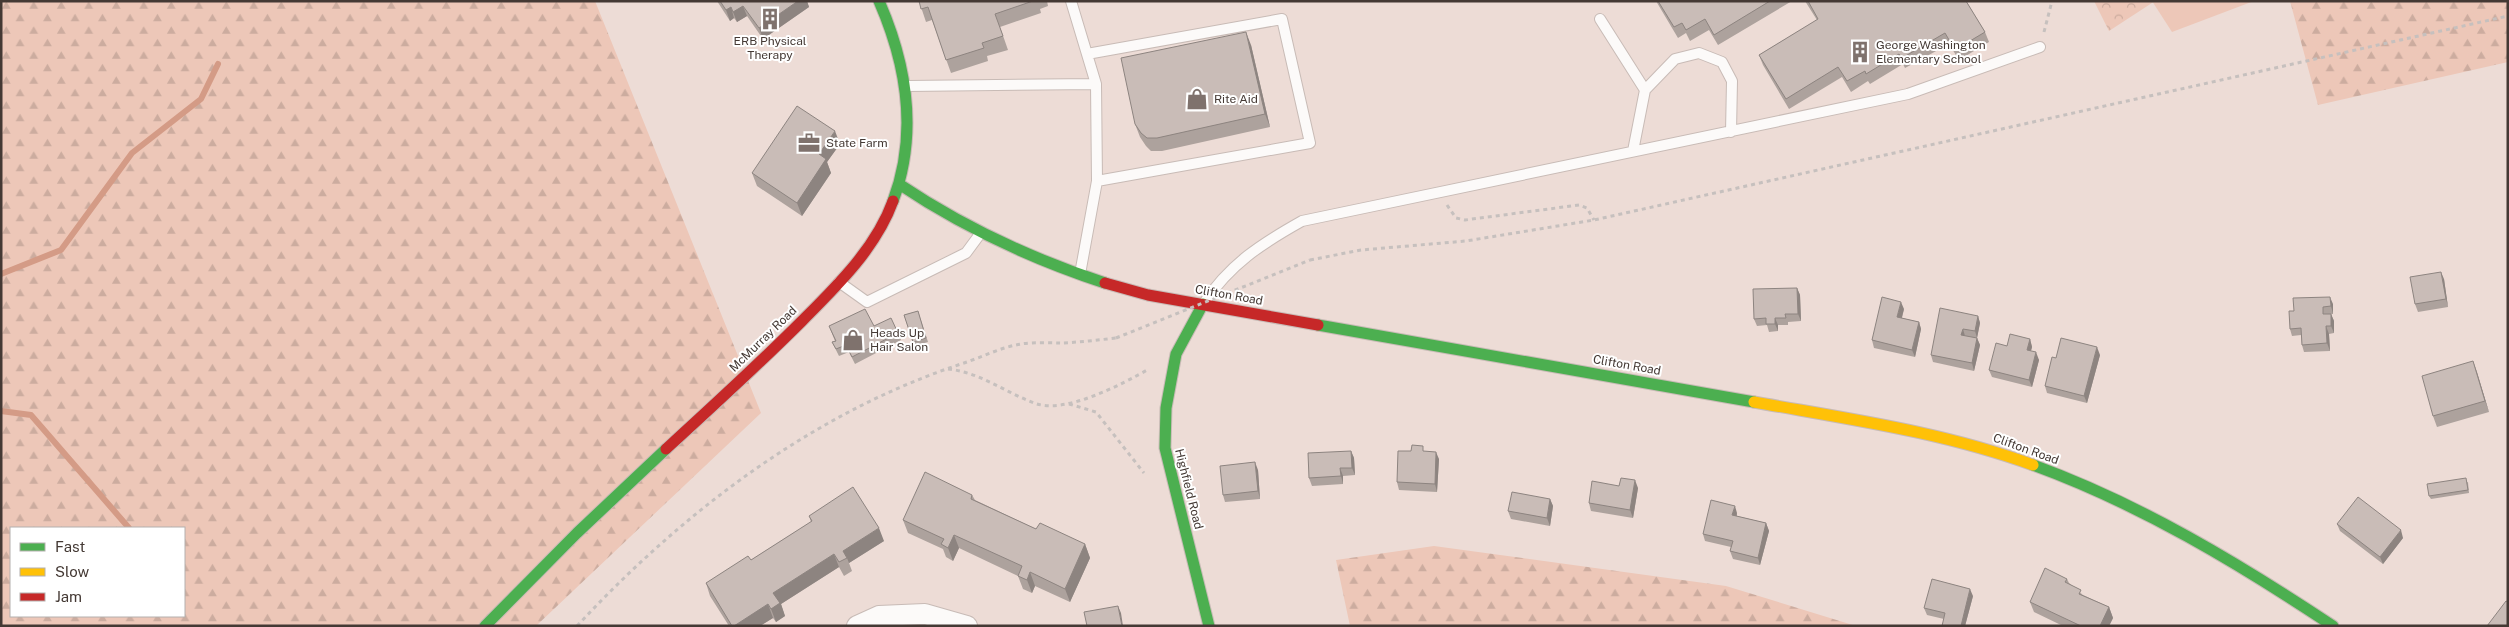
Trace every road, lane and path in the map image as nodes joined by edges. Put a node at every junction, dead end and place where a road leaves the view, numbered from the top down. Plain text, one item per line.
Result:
1 (879, 1) edge
2 (1071, 1) edge
3 (2052, 1) edge
4 (2508, 16) edge
5 (1600, 19) dead end
6 (2040, 47) joint
7 (1087, 54) junction
8 (1096, 84) junction
9 (906, 86) junction
10 (1645, 90) junction
11 (1731, 132) junction
12 (1633, 151) junction
13 (1097, 181) junction
14 (899, 184) junction
15 (1446, 192) junction
16 (1594, 220) junction
17 (982, 232) junction
18 (1079, 275) junction
19 (838, 282) junction
20 (1203, 304) junction
21 (1176, 354) junction
22 (945, 369) junction
23 (1068, 404) junction
24 (1173, 483) junction
25 (485, 626) edge
26 (577, 626) edge
27 (857, 626) edge
28 (967, 626) edge
29 (1208, 626) edge
30 (2333, 626) edge

1 - 9 main road, McMurray Road
2 - 7 lane
3 - 6 path
4 - 16 path
5 - 10 lane
6 - 11 lane
7 - 8 lane
7 - 13 lane
8 - 9 lane
8 - 13 lane
9 - 14 main road, McMurray Road
10 - 11 lane
10 - 12 lane
11 - 12 lane
12 - 15 lane
13 - 18 lane
14 - 17 main road, Clifton Road
14 - 19 main road, McMurray Road
15 - 16 path
15 - 20 lane
16 - 22 path, bridge
17 - 18 main road, Clifton Road
17 - 19 lane
18 - 20 main road, Clifton Road
19 - 25 main road, McMurray Road
20 - 21 main road, Highfield Road
20 - 30 main road, Clifton Road
21 - 23 path
21 - 24 main road, Highfield Road
22 - 23 path
22 - 26 path
23 - 24 path
24 - 29 main road, Highfield Road
27 - 28 street

